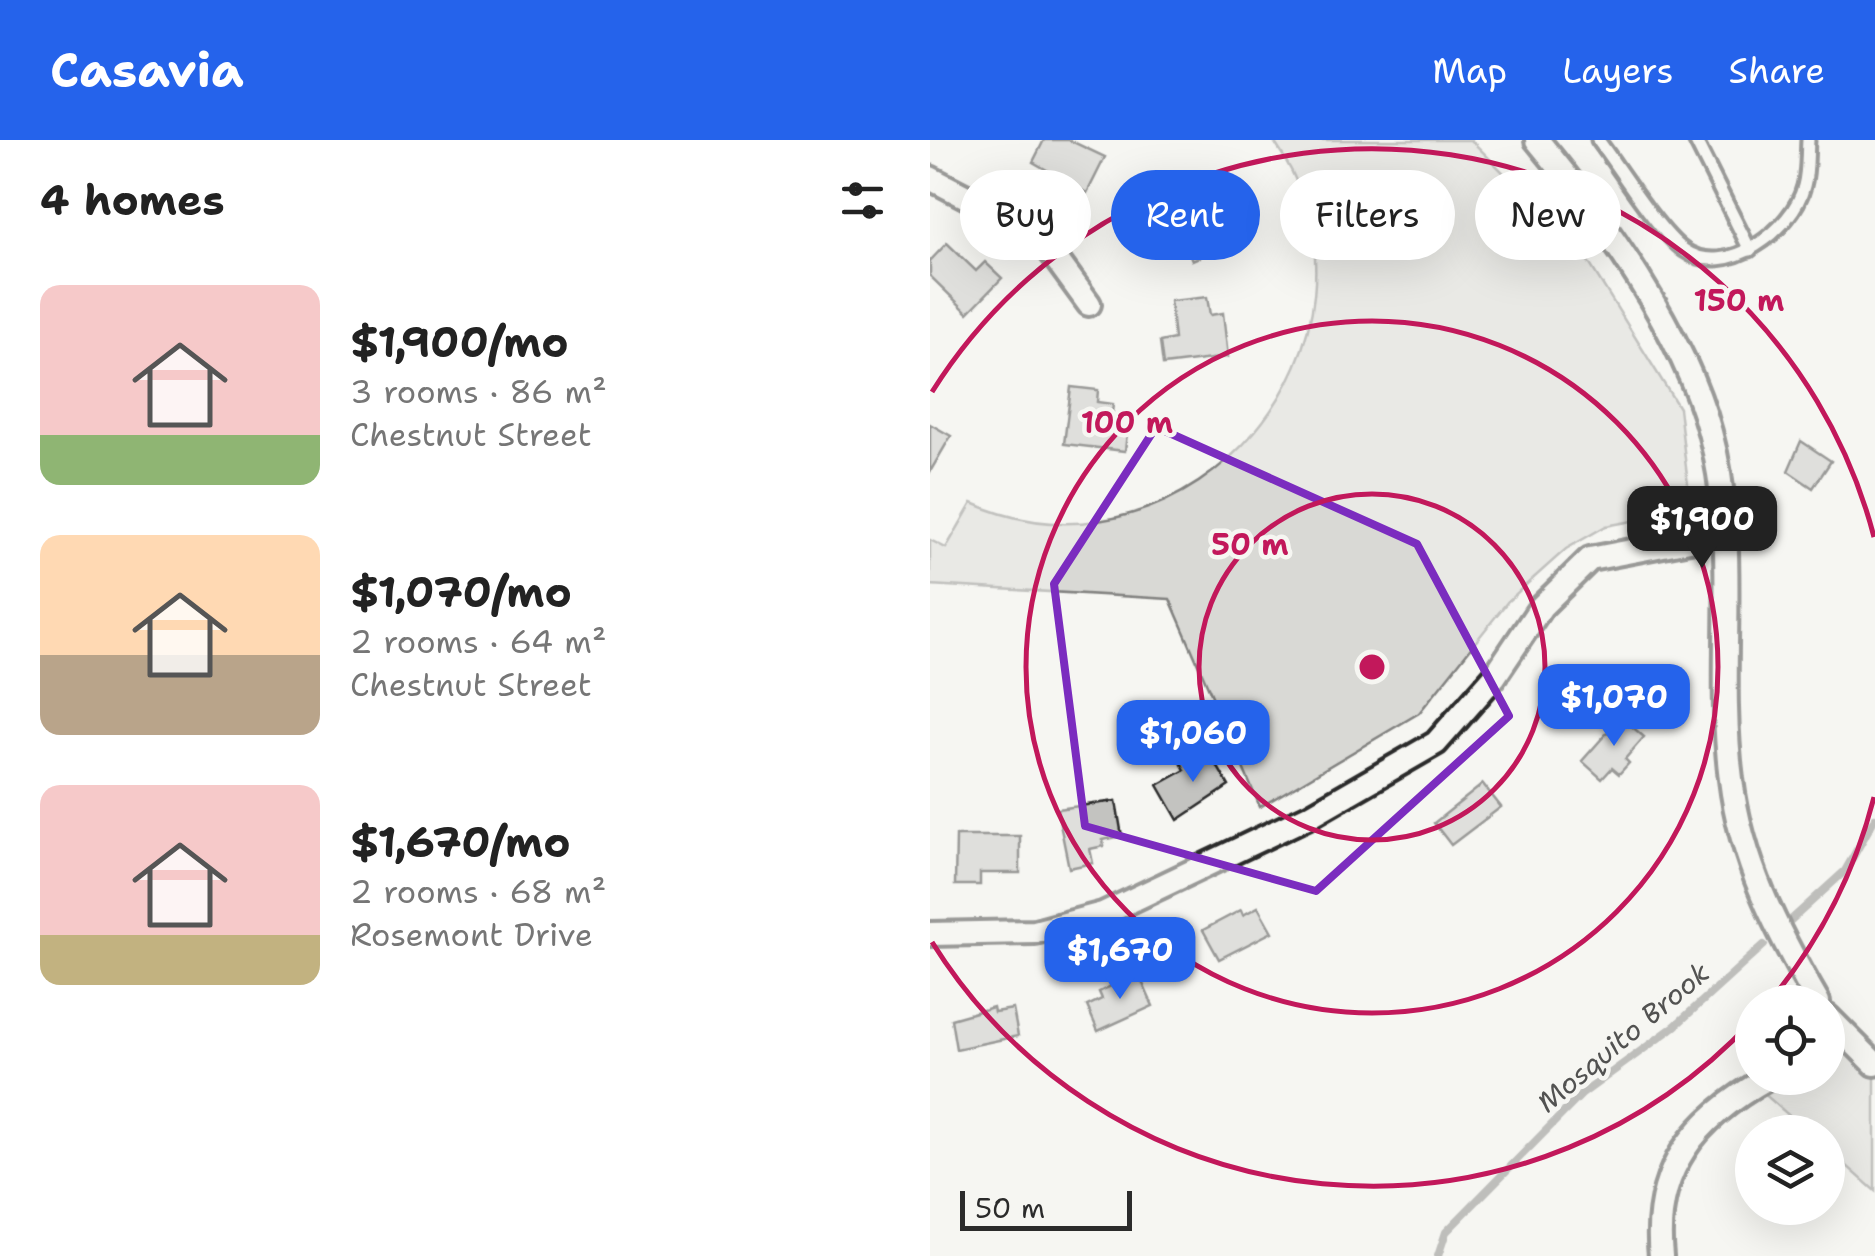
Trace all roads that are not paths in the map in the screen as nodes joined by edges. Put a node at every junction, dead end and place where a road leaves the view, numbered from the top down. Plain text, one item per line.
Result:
1 (1537, 140) edge
2 (1598, 140) edge
3 (1695, 140) edge
4 (1808, 140) edge
5 (930, 178) edge
6 (1750, 250) junction
7 (1089, 304) dead end
8 (1726, 533) junction
9 (930, 934) edge
10 (1809, 985) edge
11 (1845, 1039) edge
12 (1875, 1064) edge
13 (1745, 1095) edge
14 (1661, 1256) edge

1 - 8 street
2 - 6 lane
3 - 6 lane
4 - 6 lane
5 - 7 street
8 - 9 street
8 - 10 street
11 - 12 street
13 - 14 street

